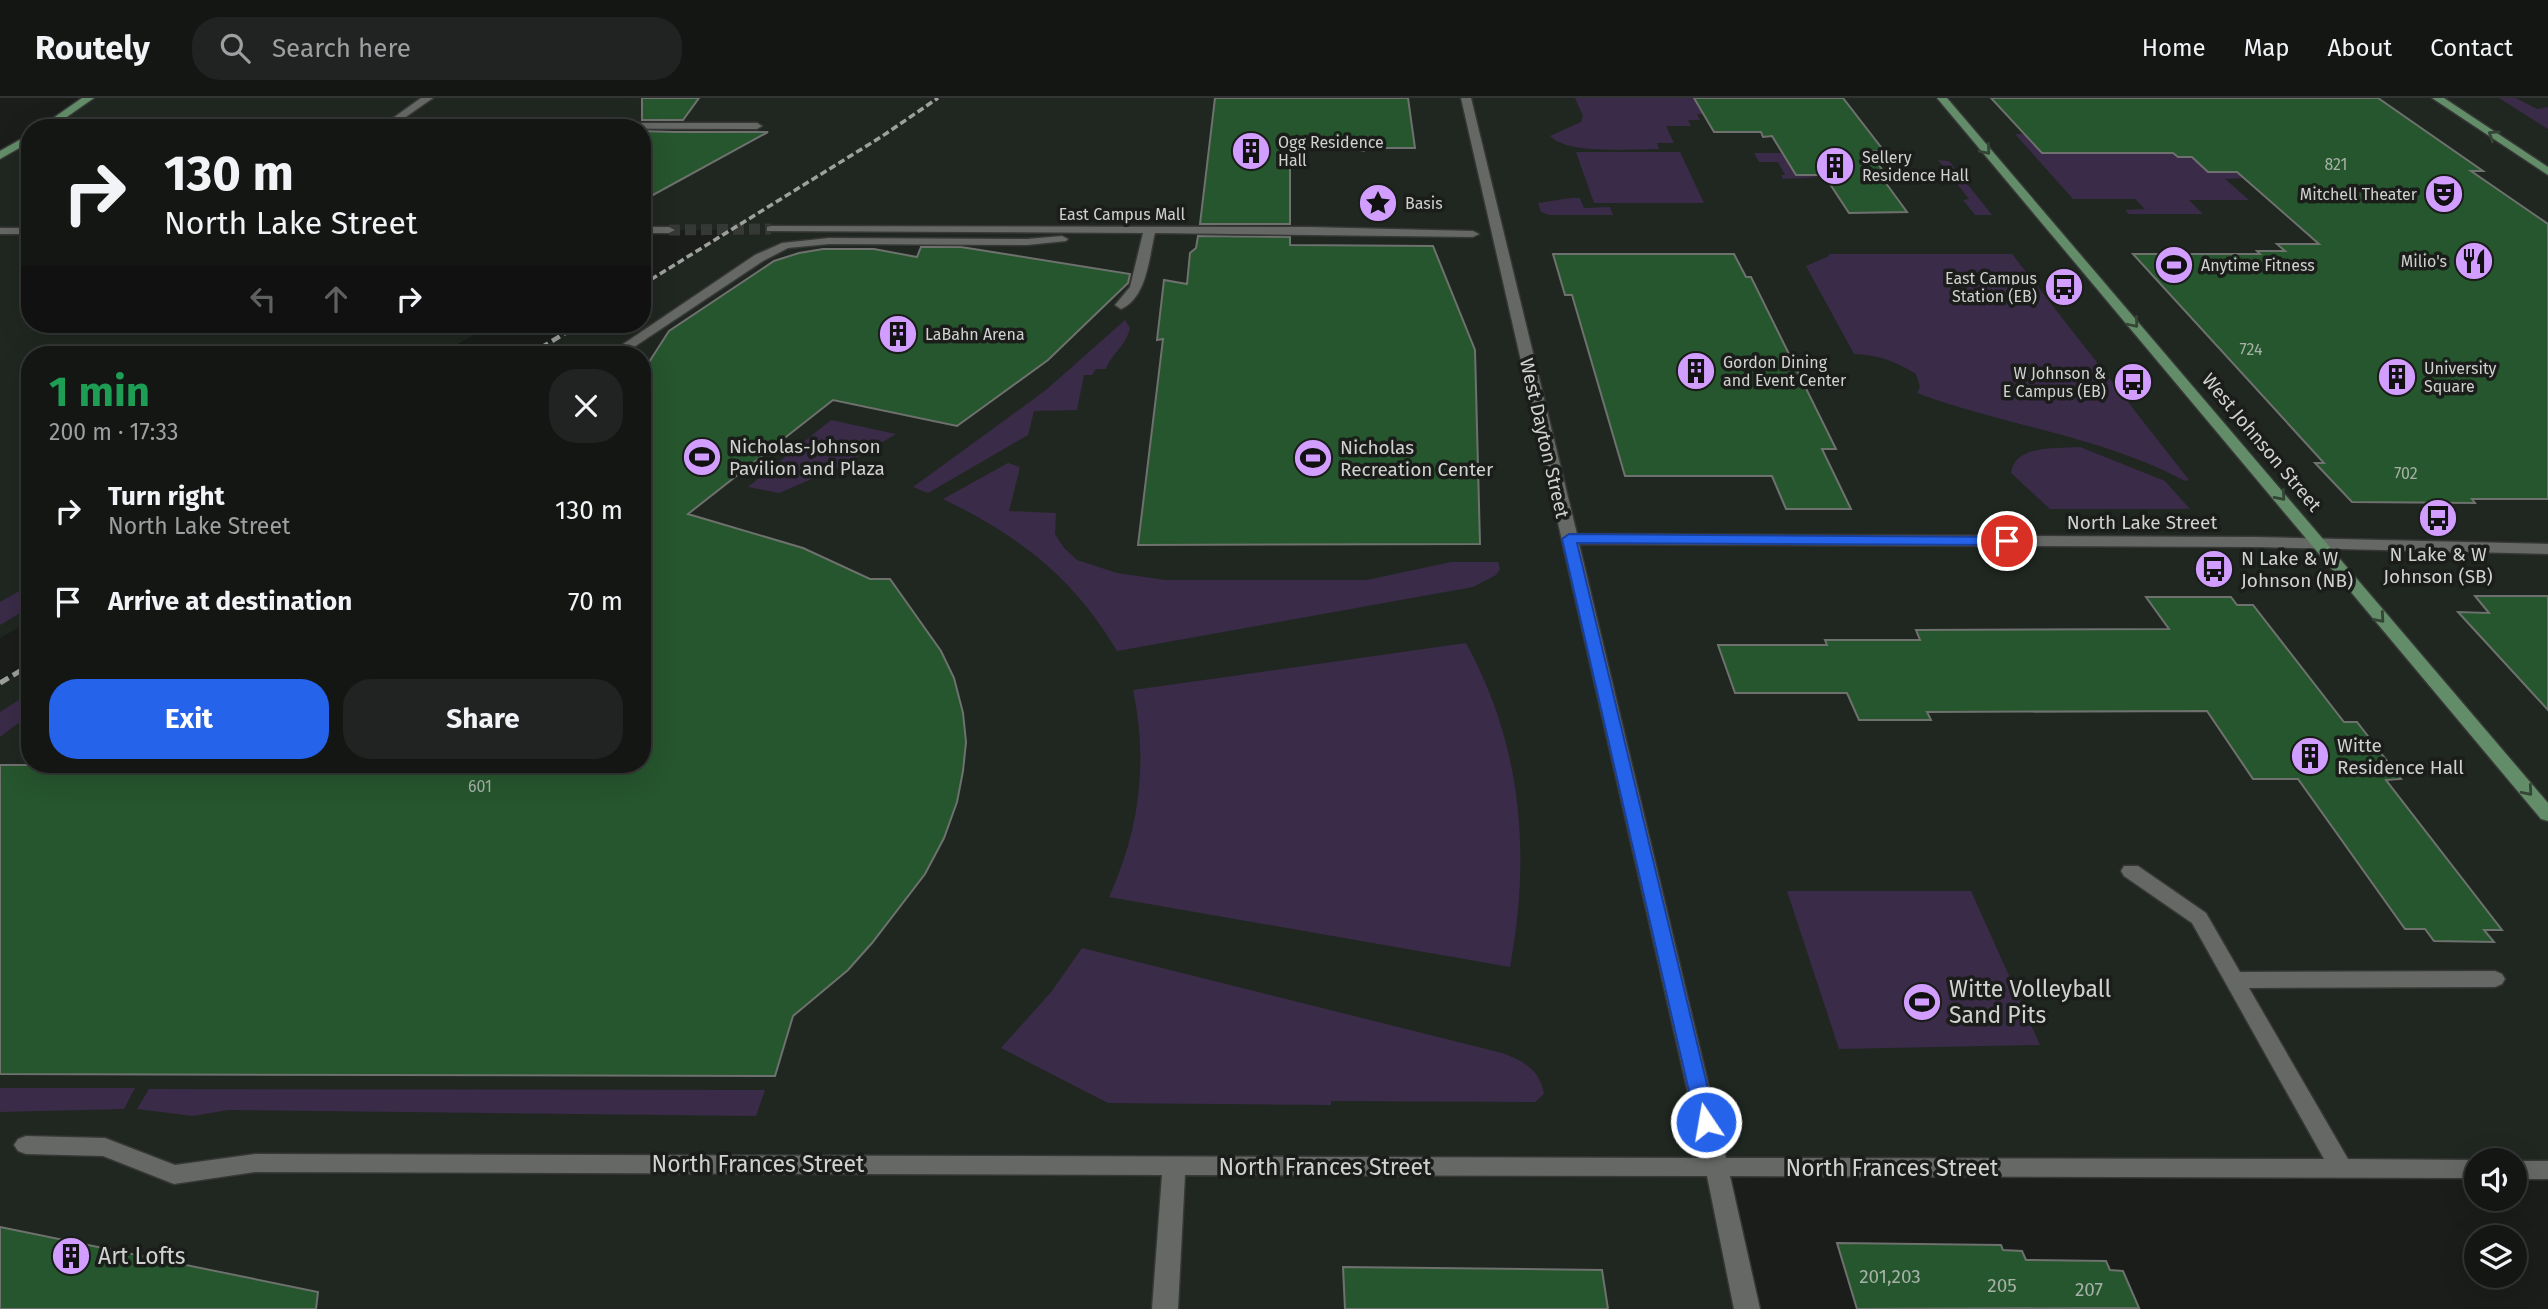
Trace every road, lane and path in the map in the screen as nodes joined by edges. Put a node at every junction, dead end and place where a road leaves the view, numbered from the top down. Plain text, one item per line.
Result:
1 (89, 98) edge
2 (428, 98) edge
3 (1466, 98) edge
4 (1942, 98) edge
5 (2437, 98) edge
6 (58, 119) edge
7 (396, 119) edge
8 (651, 126) edge
9 (757, 126) dead end
10 (21, 143) edge
11 (0, 156) edge
12 (2548, 172) edge
13 (1182, 217) dead end
14 (919, 219) dead end
15 (771, 229) tunnel mouth
16 (651, 230) edge
17 (669, 230) tunnel mouth
18 (1077, 230) junction
19 (1150, 230) junction
20 (1182, 230) junction
21 (0, 231) edge
22 (21, 231) edge
23 (1473, 234) dead end
24 (1121, 305) dead end
25 (651, 330) edge
26 (647, 333) edge
27 (627, 346) edge
28 (1569, 539) junction
29 (2322, 545) junction
30 (2548, 549) edge
31 (2548, 815) edge
32 (2131, 871) dead end
33 (2495, 979) dead end
34 (2235, 980) junction
35 (26, 1145) dead end
36 (1174, 1166) junction
37 (1715, 1168) junction
38 (2342, 1168) junction
39 (2464, 1169) edge
40 (2527, 1170) edge
41 (2548, 1170) edge
42 (1165, 1309) edge
43 (1748, 1309) edge

1 - 6 main road
2 - 7 street
3 - 28 street, West Dayton Street
4 -> 29 main road, West Johnson Street
12 -> 5 main road
8 - 9 street
10 - 11 main road
13 - 20 street
14 - 18 street
15 - 18 street, East Campus Mall
16 - 17 street
18 - 19 street, East Campus Mall
18 - 25 street
19 - 20 street, East Campus Mall
19 - 24 street
20 - 23 street, East Campus Mall
21 - 22 street
26 - 27 street
28 - 29 street, North Lake Street
28 - 37 street, West Dayton Street
29 - 30 street, North Lake Street
29 -> 31 main road, West Johnson Street
32 - 34 street
33 - 34 street
34 - 38 street
35 - 36 street, North Frances Street
36 - 37 street, North Frances Street
36 - 42 street
37 - 38 street, North Frances Street
37 - 43 street, West Dayton Street
38 - 39 street, North Frances Street
40 - 41 street

